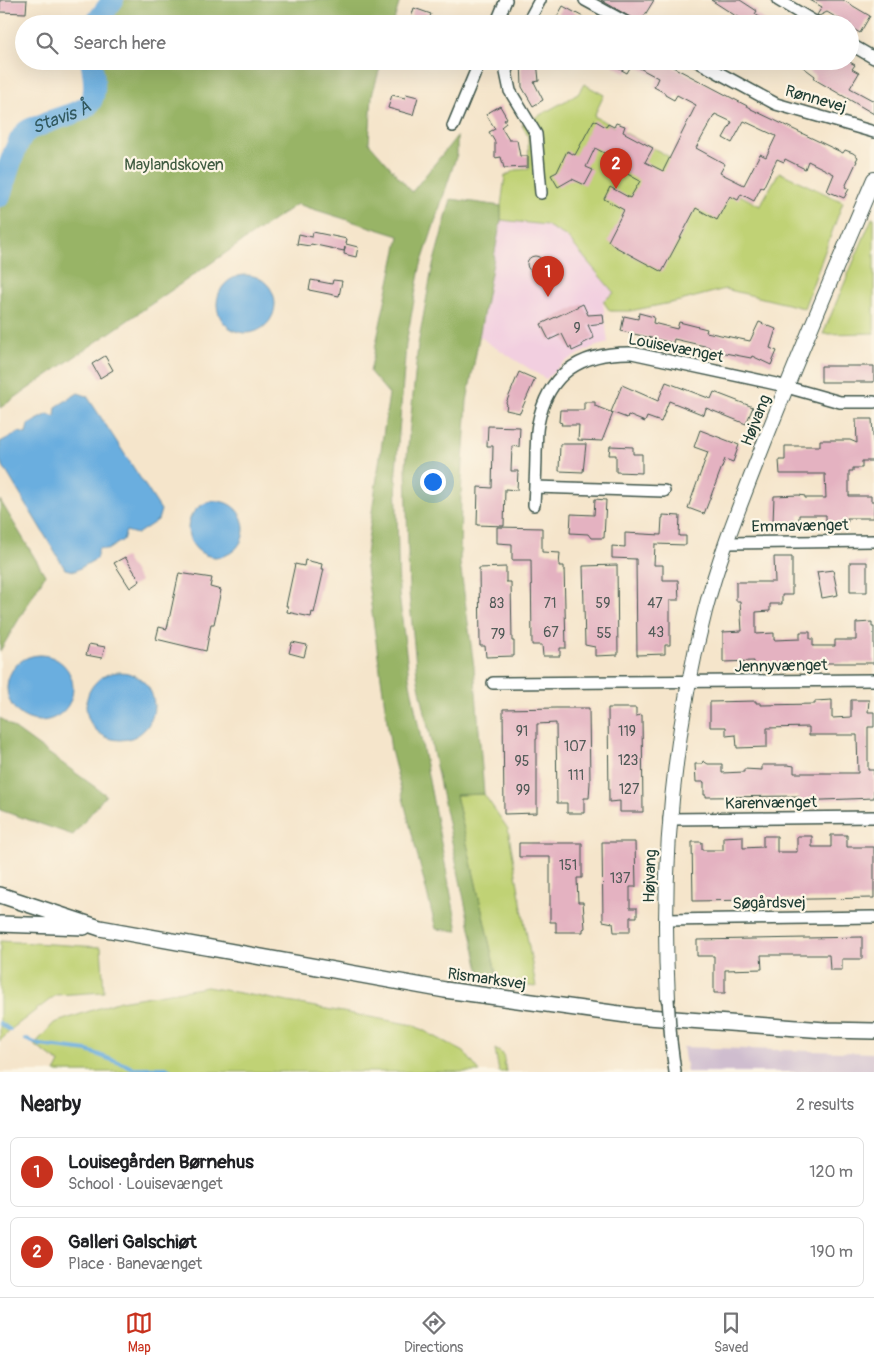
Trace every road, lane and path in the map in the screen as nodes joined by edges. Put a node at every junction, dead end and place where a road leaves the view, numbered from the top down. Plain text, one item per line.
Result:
1 (506, 0) edge
2 (540, 0) edge
3 (585, 0) edge
4 (778, 0) edge
5 (500, 15) edge
6 (532, 15) edge
7 (612, 15) edge
8 (803, 15) edge
9 (859, 49) edge
10 (874, 58) edge
11 (476, 70) edge
12 (507, 70) edge
13 (714, 70) edge
14 (453, 126) dead end
15 (874, 132) edge
16 (874, 178) edge
17 (542, 193) dead end
18 (787, 387) junction
19 (874, 402) edge
20 (535, 487) junction
21 (664, 491) dead end
22 (534, 505) dead end
23 (874, 541) edge
24 (726, 543) junction
25 (874, 680) edge
26 (689, 682) junction
27 (493, 683) dead end
28 (874, 817) edge
29 (669, 819) junction
30 (0, 895) edge
31 (874, 917) edge
32 (665, 920) junction
33 (0, 924) edge
34 (100, 928) junction
35 (668, 1000) joint
36 (874, 1030) edge
37 (675, 1072) edge

1 - 5 street
2 - 6 street
3 - 7 street
4 - 8 street
9 - 10 street
11 - 14 street
12 - 17 street
13 - 15 street, Rønnevej
16 - 18 street, Højvang
18 - 19 street, Louisevænget
18 - 20 street, Louisevænget
18 - 24 street, Højvang
20 - 21 street
20 - 22 street, Louisevænget
23 - 24 street, Emmavænget
24 - 26 street, Højvang
25 - 26 street, Jennyvænget
26 - 27 street
26 - 29 street, Højvang
28 - 29 street, Karenvænget
29 - 32 street, Højvang
30 - 34 main road, Rismarksvej
31 - 32 street, Søgårdsvej
32 - 35 street, Højvang
33 - 34 main road, Rismarksvej
34 - 36 main road, Rismarksvej
35 - 37 street, Højvang, bridge

